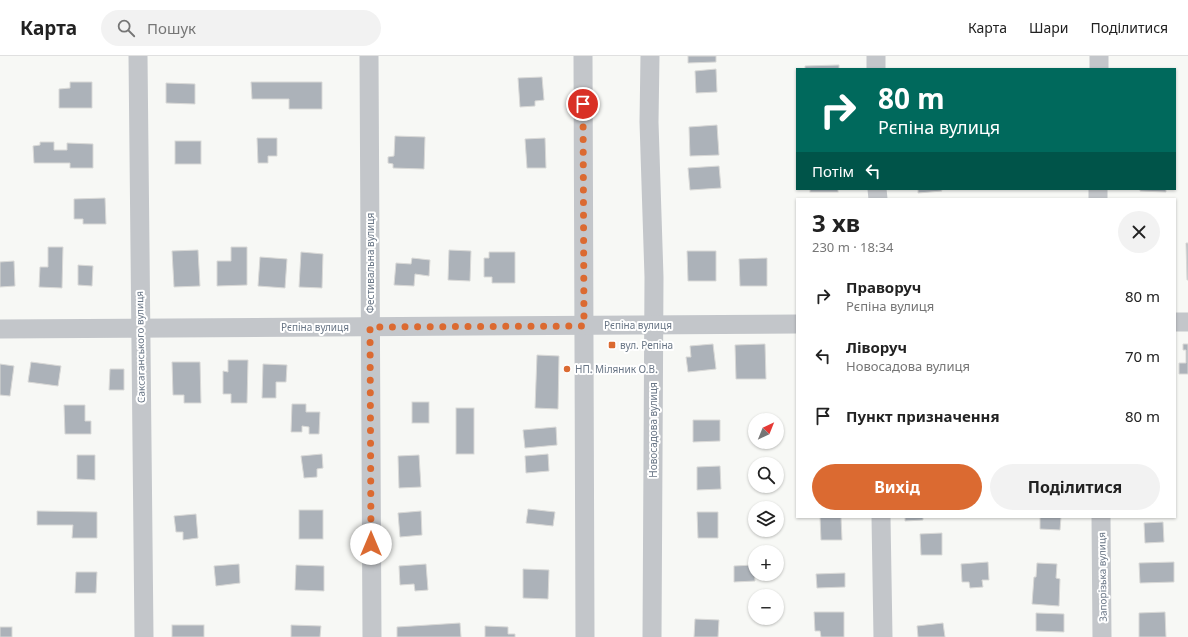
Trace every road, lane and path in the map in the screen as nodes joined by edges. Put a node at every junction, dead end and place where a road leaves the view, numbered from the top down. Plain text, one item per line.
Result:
1 (138, 56) edge
2 (369, 56) edge
3 (583, 56) edge
4 (650, 56) edge
5 (876, 56) edge
6 (1099, 56) edge
7 (876, 68) edge
8 (1099, 68) edge
9 (1176, 322) edge
10 (1188, 322) edge
11 (796, 324) edge
12 (654, 325) junction
13 (584, 326) junction
14 (370, 327) junction
15 (140, 328) junction
16 (0, 329) edge
17 (882, 518) edge
18 (1101, 518) edge
19 (144, 637) edge
20 (372, 637) edge
21 (585, 637) edge
22 (652, 637) edge
23 (883, 637) edge
24 (1102, 637) edge

1 - 15 street, Саксаганського вулиця
2 - 14 street, Фестивальна вулиця
3 - 13 street
4 - 12 street, Новосадова вулиця
5 - 7 street
6 - 8 street
9 - 10 street
11 - 12 street, Рєпіна вулиця
12 - 13 street, Рєпіна вулиця
12 - 22 street, Новосадова вулиця
13 - 14 street, Рєпіна вулиця
13 - 21 street
14 - 15 street, Рєпіна вулиця
14 - 20 street, Фестивальна вулиця
15 - 16 street, Рєпіна вулиця
15 - 19 street, Саксаганського вулиця
17 - 23 street
18 - 24 street, Запорізька вулиця

